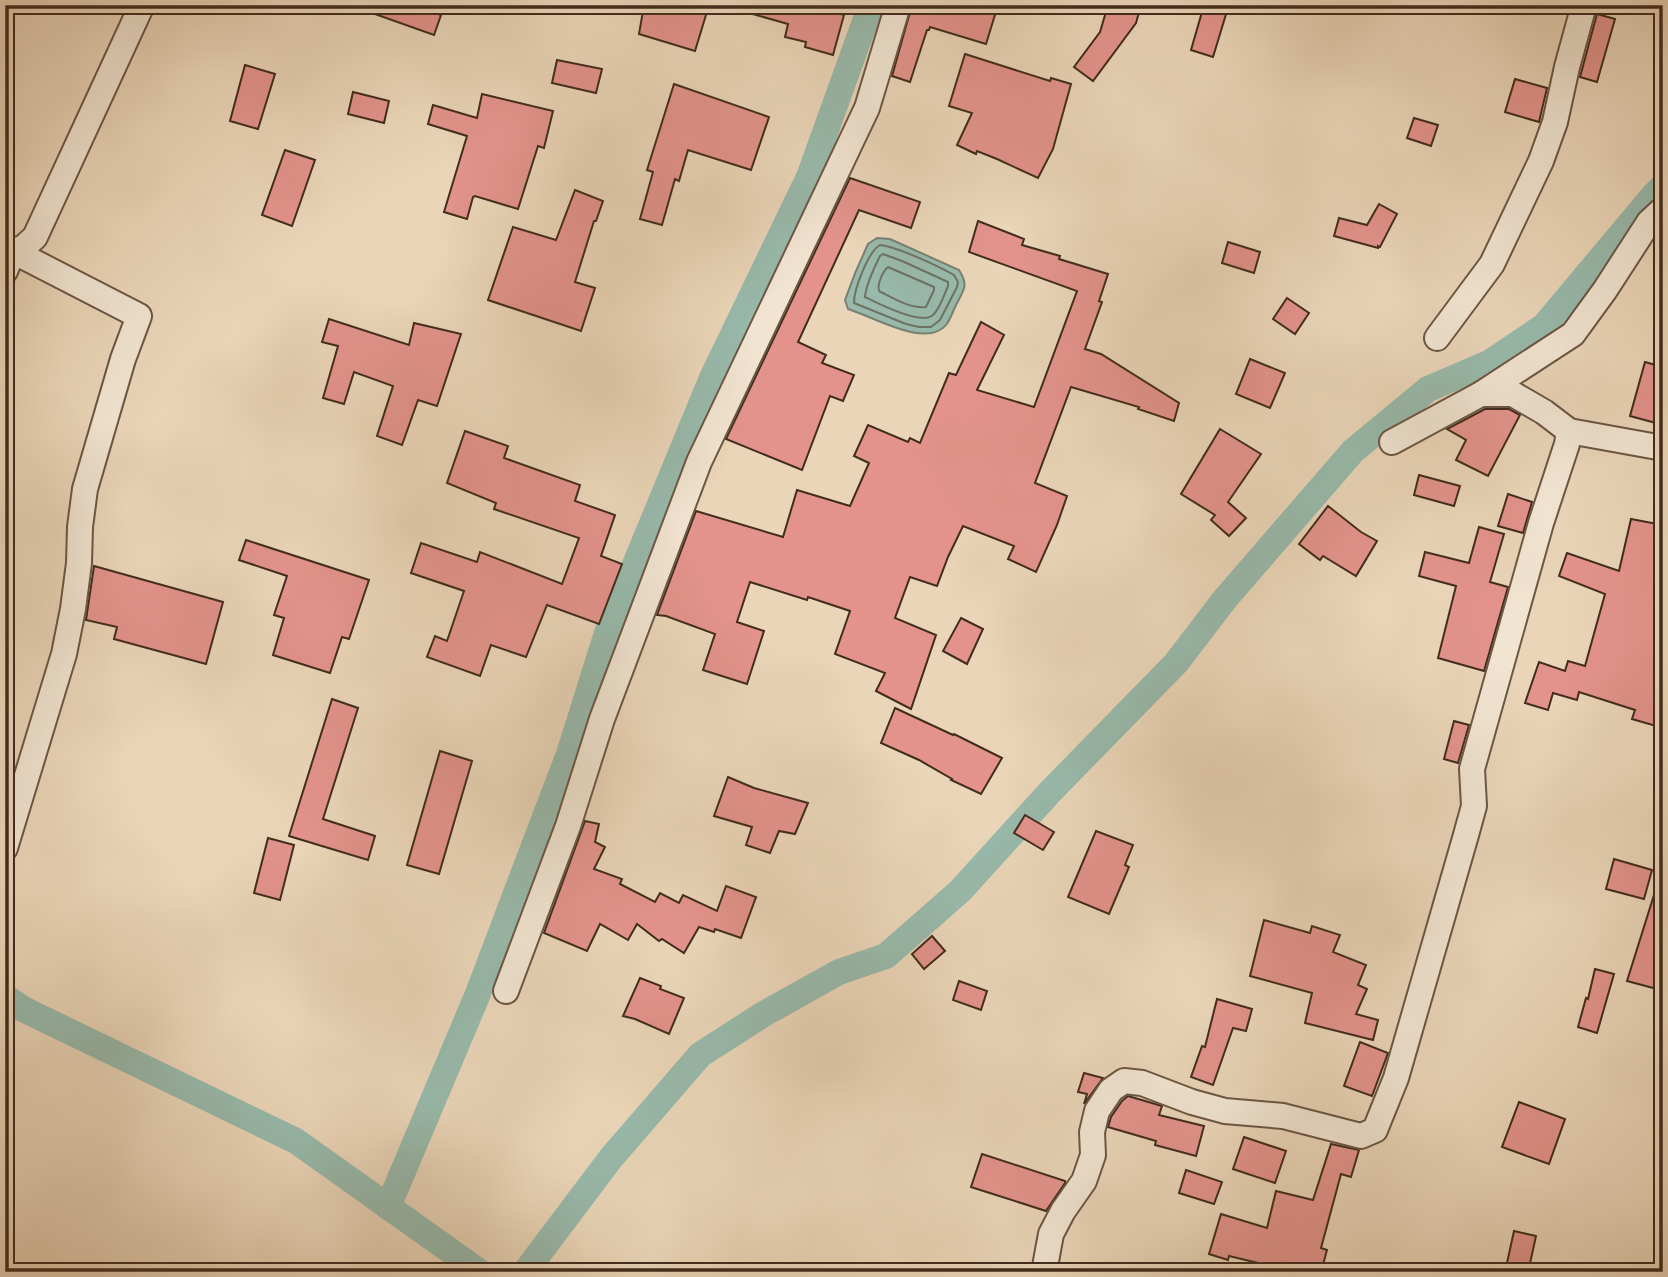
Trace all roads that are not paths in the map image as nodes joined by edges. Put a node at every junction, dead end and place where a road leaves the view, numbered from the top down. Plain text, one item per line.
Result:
1 (142, 5) edge
2 (898, 5) edge
3 (1584, 5) edge
4 (1663, 209) edge
5 (8, 257) edge
6 (1437, 338) dead end
7 (1481, 394) junction
8 (1569, 431) junction
9 (1392, 442) dead end
10 (1663, 448) edge
11 (5, 848) edge
12 (506, 991) dead end
13 (1044, 1272) edge

1 - 5 street
2 - 12 street
3 - 6 street
4 - 7 street
5 - 11 street
7 - 8 street
7 - 9 street
8 - 10 street
8 - 13 street

